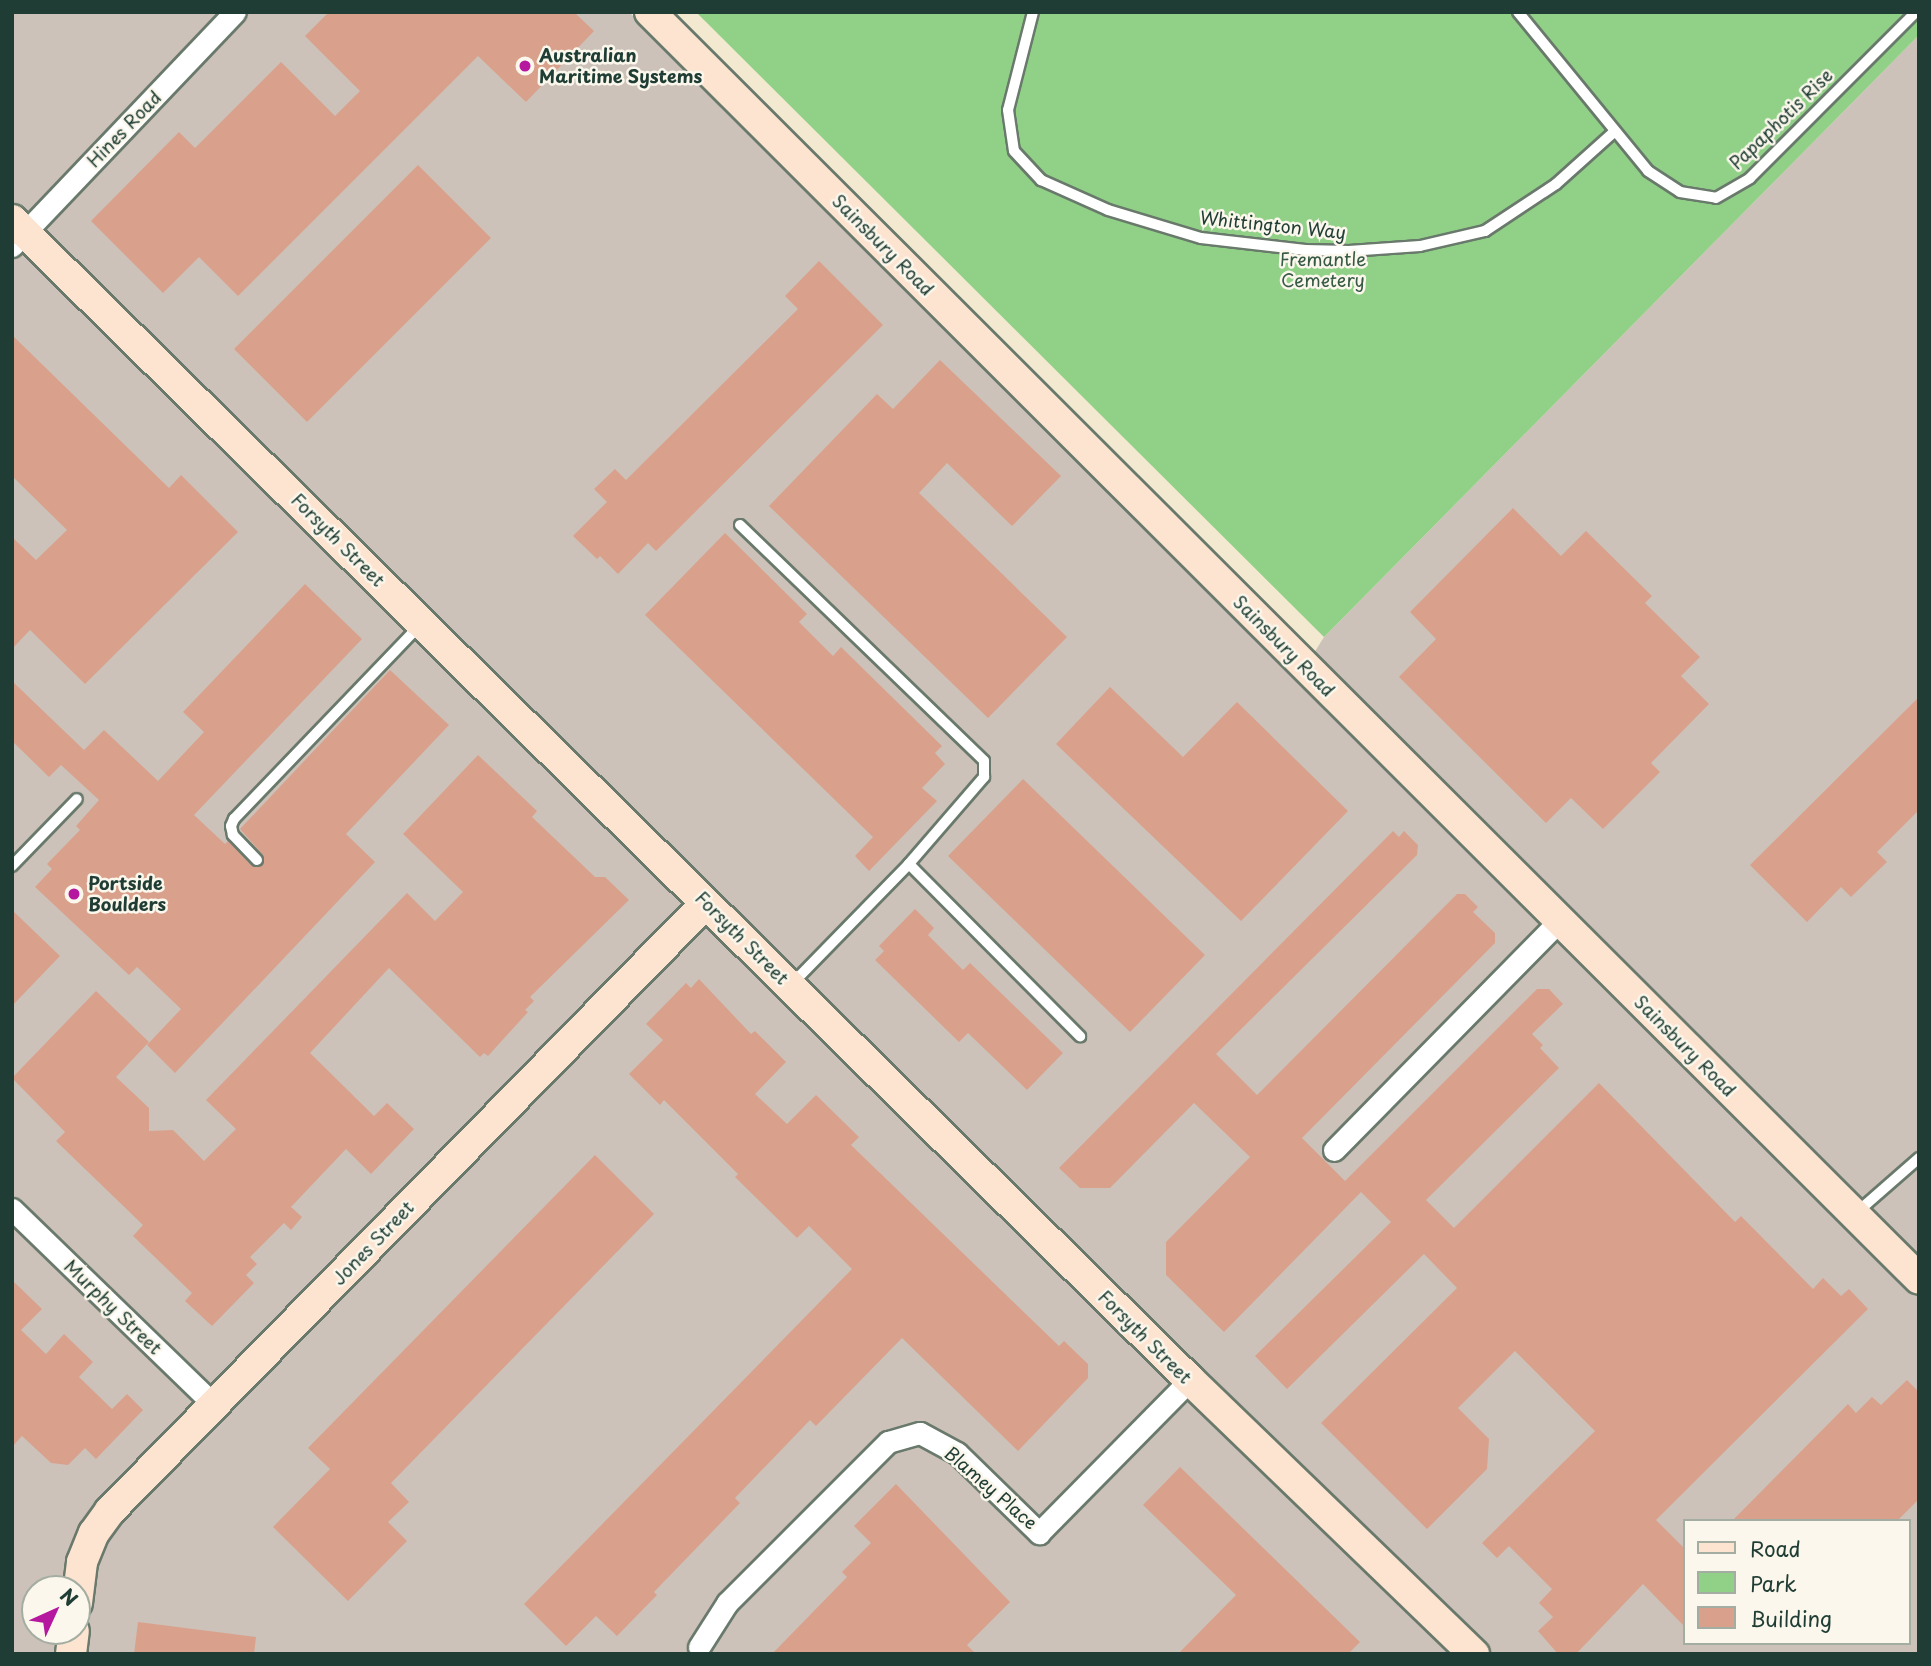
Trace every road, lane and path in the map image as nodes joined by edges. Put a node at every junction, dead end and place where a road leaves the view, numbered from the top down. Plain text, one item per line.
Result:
1 (235, 12) edge
2 (650, 12) edge
3 (1033, 12) edge
4 (1518, 12) edge
5 (1916, 12) edge
6 (1615, 131) junction
7 (17, 233) edge
8 (740, 525) dead end
9 (422, 623) junction
10 (77, 799) dead end
11 (257, 860) dead end
12 (909, 864) junction
13 (12, 866) edge
14 (706, 903) junction
15 (1559, 921) junction
16 (790, 986) junction
17 (1080, 1036) dead end
18 (1334, 1150) dead end
19 (1919, 1158) edge
20 (12, 1209) edge
21 (1855, 1215) junction
22 (1919, 1279) edge
23 (1190, 1380) junction
24 (215, 1406) junction
25 (80, 1575) edge
26 (699, 1647) dead end
27 (1474, 1654) edge

1 - 7 street, Hines Road
2 - 15 street, Sainsbury Road
3 - 6 lane, Whittington Way
4 - 6 lane, Papaphotis Rise
5 - 6 lane, Papaphotis Rise
7 - 9 street, Forsyth Street
8 - 12 lane
9 - 11 lane
9 - 14 street, Forsyth Street
10 - 13 lane
12 - 16 lane
12 - 17 lane
14 - 16 street, Forsyth Street
14 - 24 street, Jones Street
15 - 18 street
15 - 21 street, Sainsbury Road
16 - 23 street, Forsyth Street
19 - 21 lane
20 - 24 street, Murphy Street
21 - 22 street, Sainsbury Road
23 - 26 street, Blamey Place
23 - 27 street, Forsyth Street
24 - 25 street, Jones Street

